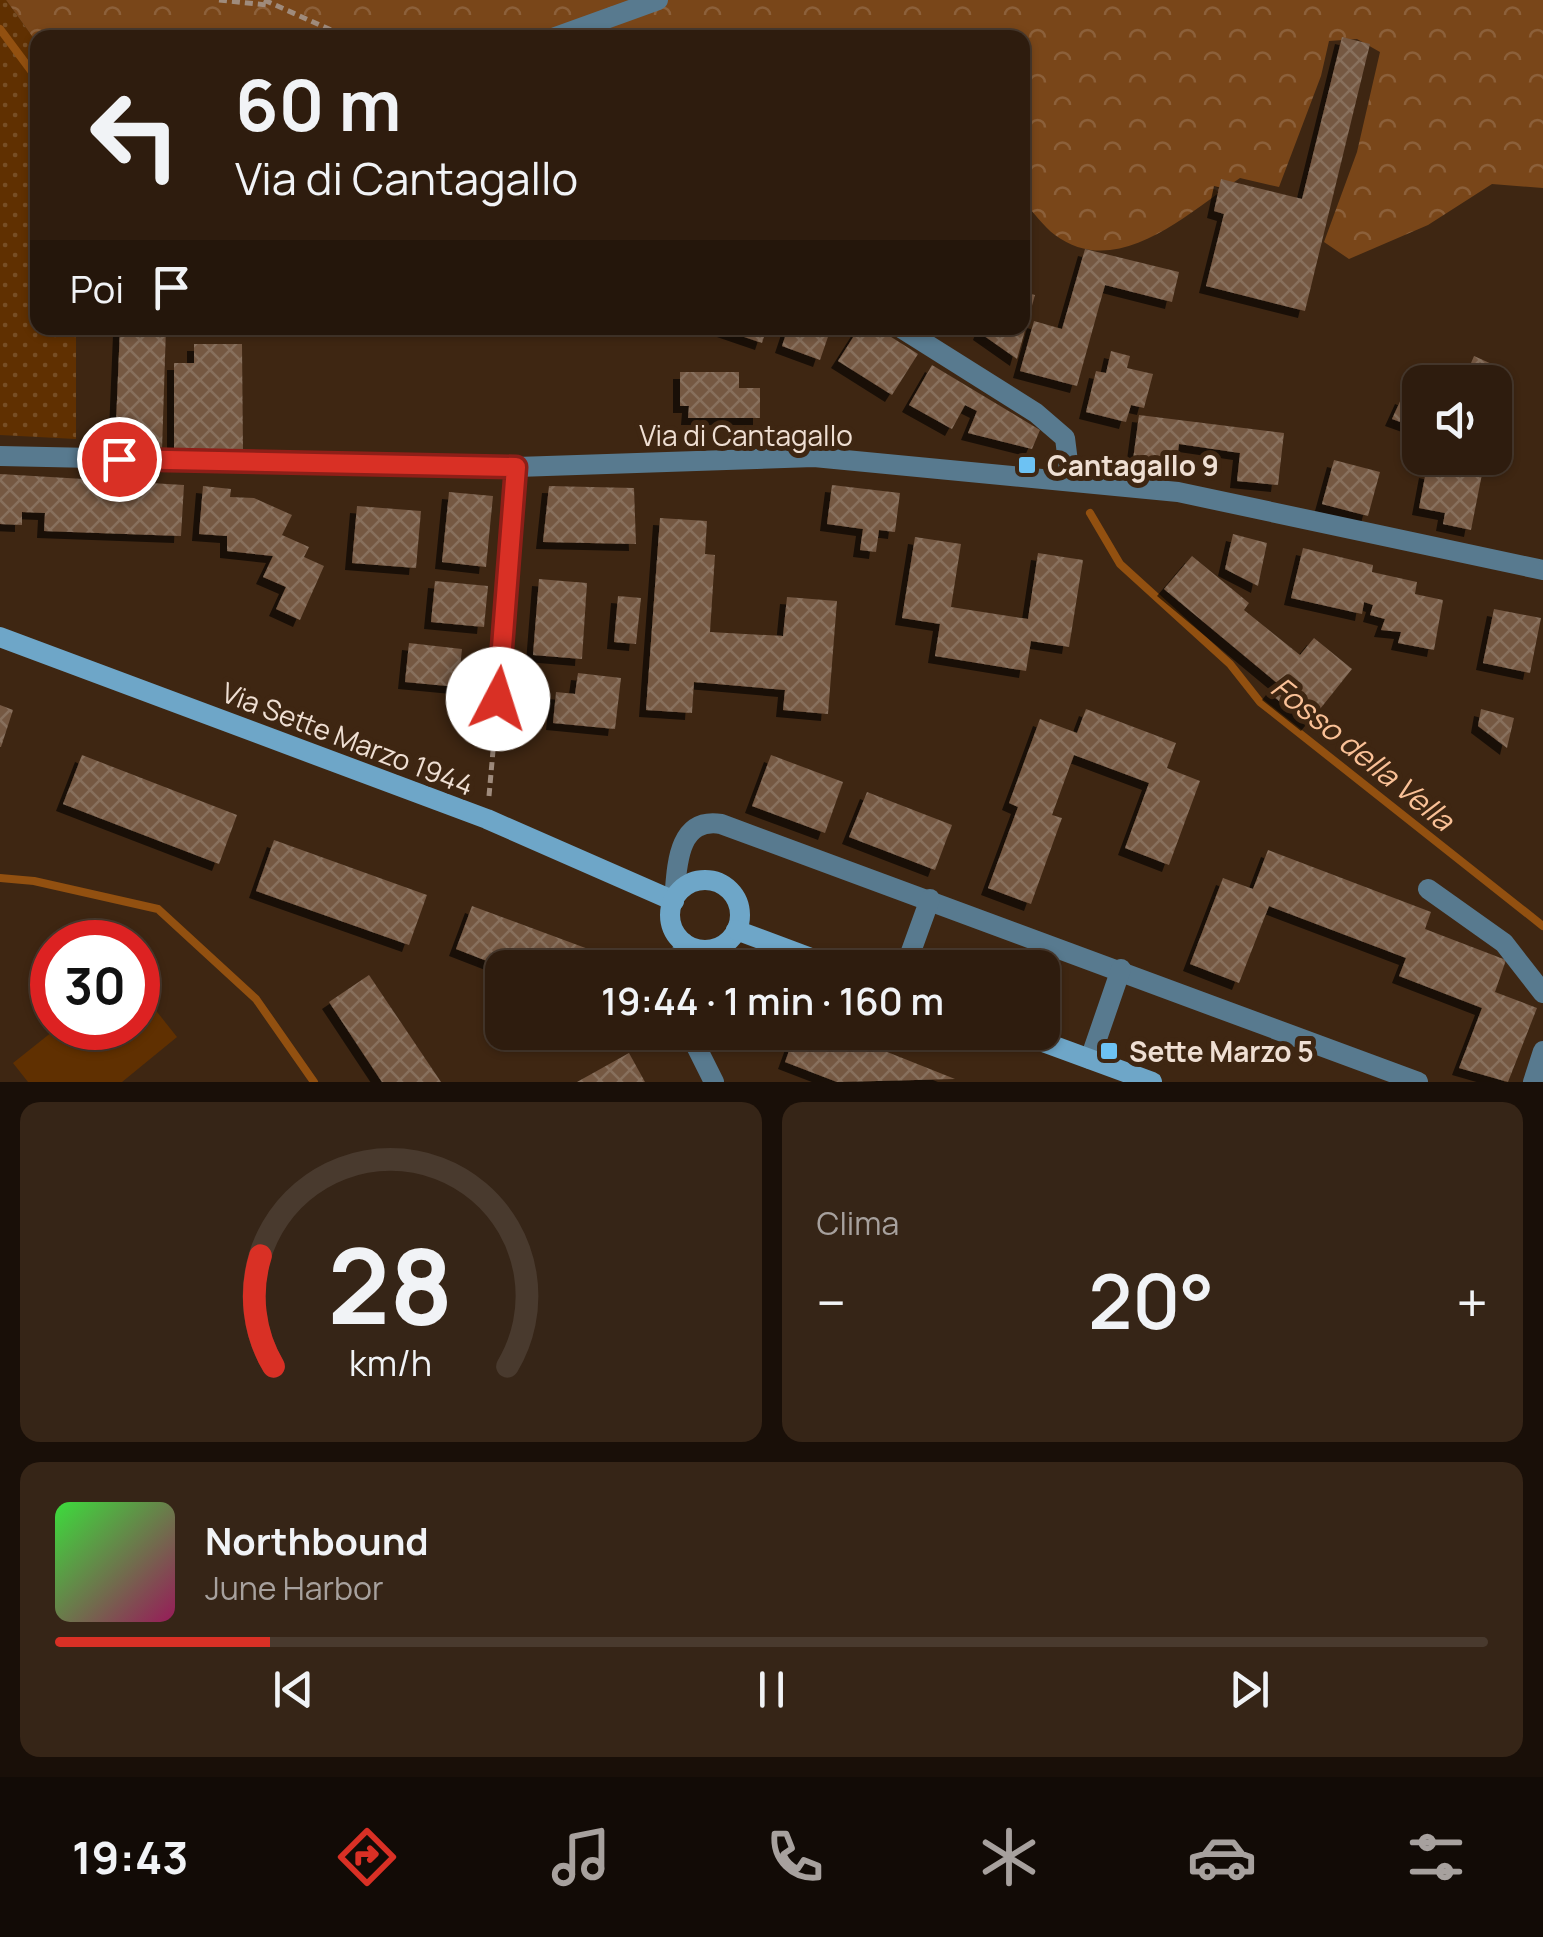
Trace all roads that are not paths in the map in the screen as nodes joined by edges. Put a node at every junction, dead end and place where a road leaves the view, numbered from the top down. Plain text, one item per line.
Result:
1 (658, 0) edge
2 (575, 30) edge
3 (912, 335) edge
4 (0, 456) edge
5 (516, 467) junction
6 (1070, 478) junction
7 (1543, 570) edge
8 (0, 637) edge
9 (498, 699) road end
10 (1428, 890) dead end
11 (930, 899) junction
12 (674, 900) junction
13 (736, 930) junction
14 (684, 943) junction
15 (682, 950) edge
16 (790, 950) edge
17 (912, 950) edge
18 (1121, 969) junction
19 (1543, 994) edge
20 (1060, 1049) edge
21 (698, 1050) edge
22 (1543, 1051) edge
23 (1090, 1060) junction
24 (714, 1082) edge
25 (1152, 1082) edge
26 (1418, 1082) edge
27 (1533, 1082) edge

1 - 2 street
3 - 6 street
4 - 5 street, Via di Cantagallo
5 - 6 street, Via di Cantagallo
5 - 9 street
6 - 7 street, Via di Cantagallo
8 - 12 street, Via Sette Marzo 1944
10 - 19 street
11 - 12 street
11 - 17 street
11 - 18 street
12 - 13 street
12 - 14 street
13 - 14 street
13 - 16 street
14 - 15 street
18 - 23 street
18 - 26 street
20 - 23 street
21 - 24 street
22 - 27 street
23 - 25 street

